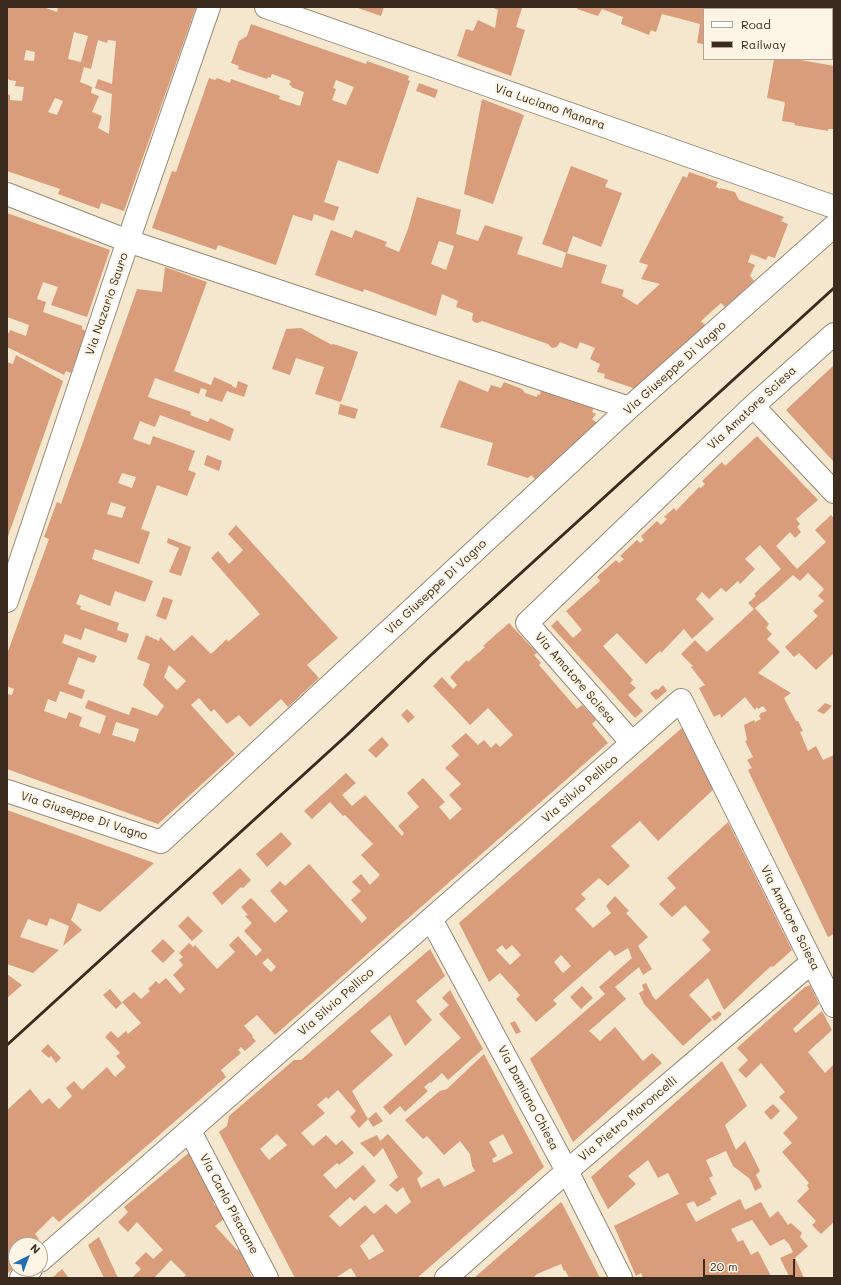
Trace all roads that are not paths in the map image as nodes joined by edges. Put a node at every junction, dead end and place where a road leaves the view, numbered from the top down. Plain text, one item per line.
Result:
1 (209, 7) edge
2 (266, 7) edge
3 (7, 194) edge
4 (834, 208) edge
5 (834, 226) edge
6 (128, 241) junction
7 (834, 334) edge
8 (753, 406) junction
9 (629, 408) junction
10 (834, 492) edge
11 (7, 601) edge
12 (632, 743) junction
13 (7, 791) edge
14 (431, 919) junction
15 (812, 962) junction
16 (834, 1006) edge
17 (190, 1131) junction
18 (567, 1171) junction
19 (48, 1254) edge
20 (267, 1278) edge
21 (446, 1278) edge
22 (621, 1278) edge

1 - 6 street, Via Nazario Sauro
2 - 4 street, Via Luciano Manara
3 - 6 street
5 - 9 street, Via Giuseppe Di Vagno
6 - 9 street
6 - 11 street, Via Nazario Sauro
7 - 8 street, Via Amatore Sciesa
8 - 10 street
8 - 12 street, Via Amatore Sciesa
9 - 13 street, Via Giuseppe Di Vagno
12 - 14 street, Via Silvio Pellico
12 - 15 street, Via Amatore Sciesa
14 - 17 street, Via Silvio Pellico
14 - 18 street, Via Damiano Chiesa
15 - 16 street, Via Amatore Sciesa
15 - 18 street, Via Pietro Maroncelli
17 - 19 street, Via Silvio Pellico
17 - 20 street, Via Carlo Pisacane
18 - 21 street, Via Pietro Maroncelli
18 - 22 street, Via Damiano Chiesa

